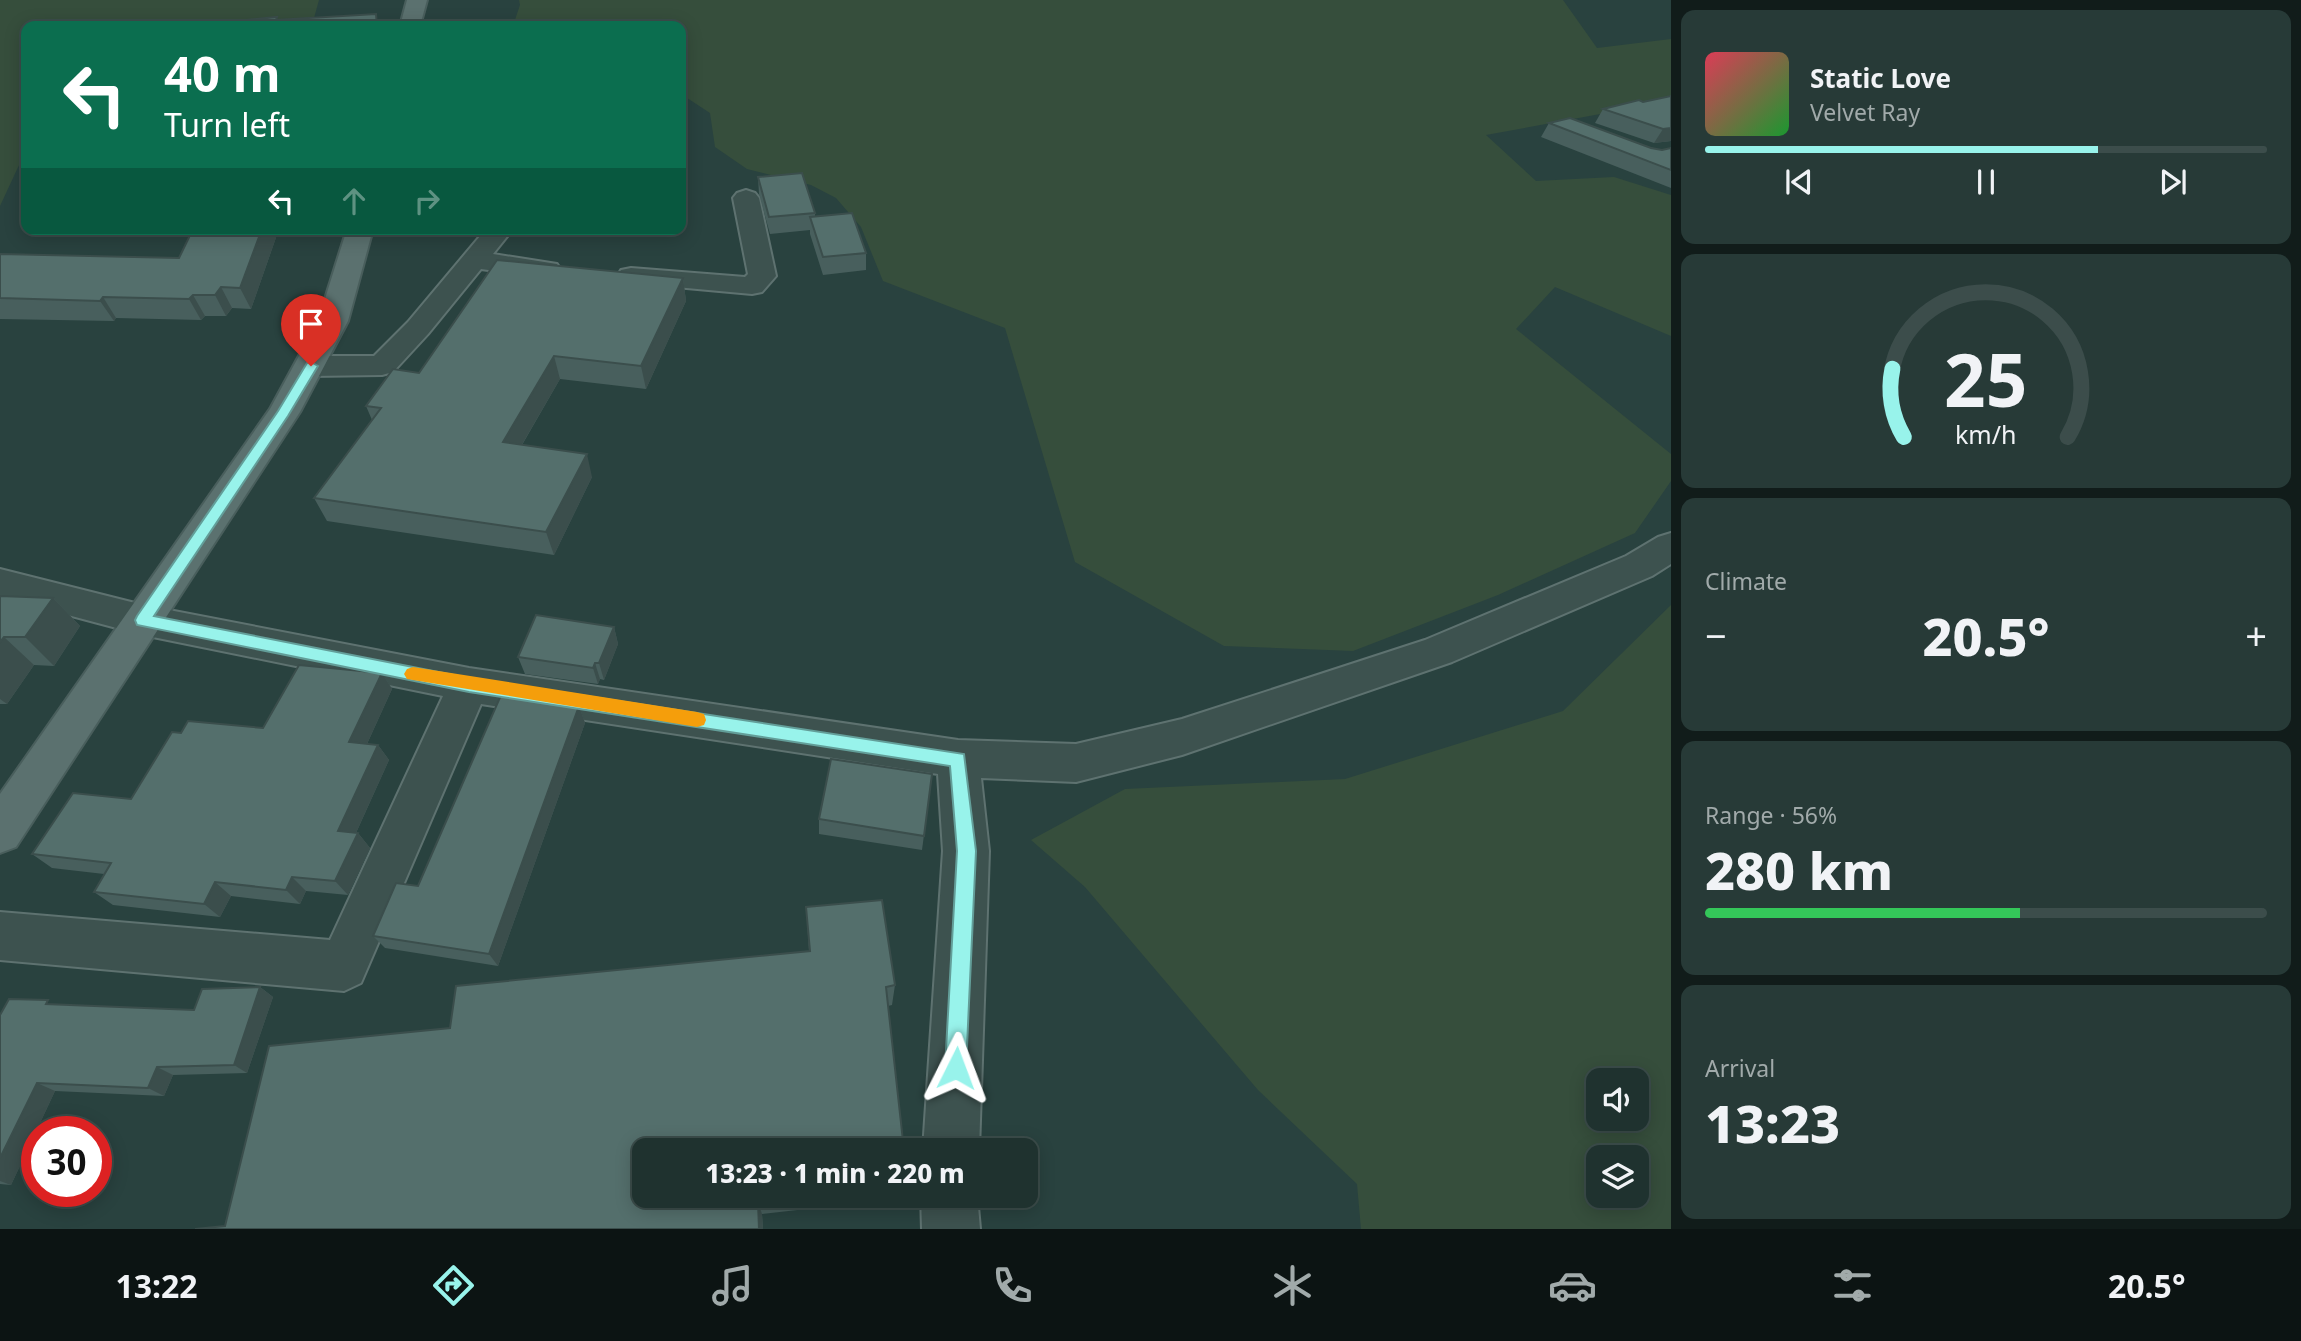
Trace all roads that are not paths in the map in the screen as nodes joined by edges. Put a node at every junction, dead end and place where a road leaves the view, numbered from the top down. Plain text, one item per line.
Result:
1 (416, 0) edge
2 (411, 21) edge
3 (746, 198) dead end
4 (358, 235) edge
5 (495, 235) edge
6 (476, 260) junction
7 (311, 366) junction
8 (1671, 546) edge
9 (0, 583) edge
10 (143, 620) junction
11 (469, 685) junction
12 (958, 759) junction
13 (0, 832) edge
14 (0, 936) edge
15 (952, 1138) edge
16 (950, 1208) edge
17 (951, 1229) edge

1 - 2 main road
3 - 6 street
4 - 7 main road
5 - 6 street
6 - 7 street
7 - 10 main road
8 - 12 street
9 - 10 street
10 - 11 street
10 - 13 main road
11 - 12 street
11 - 14 street
12 - 15 street
16 - 17 street

